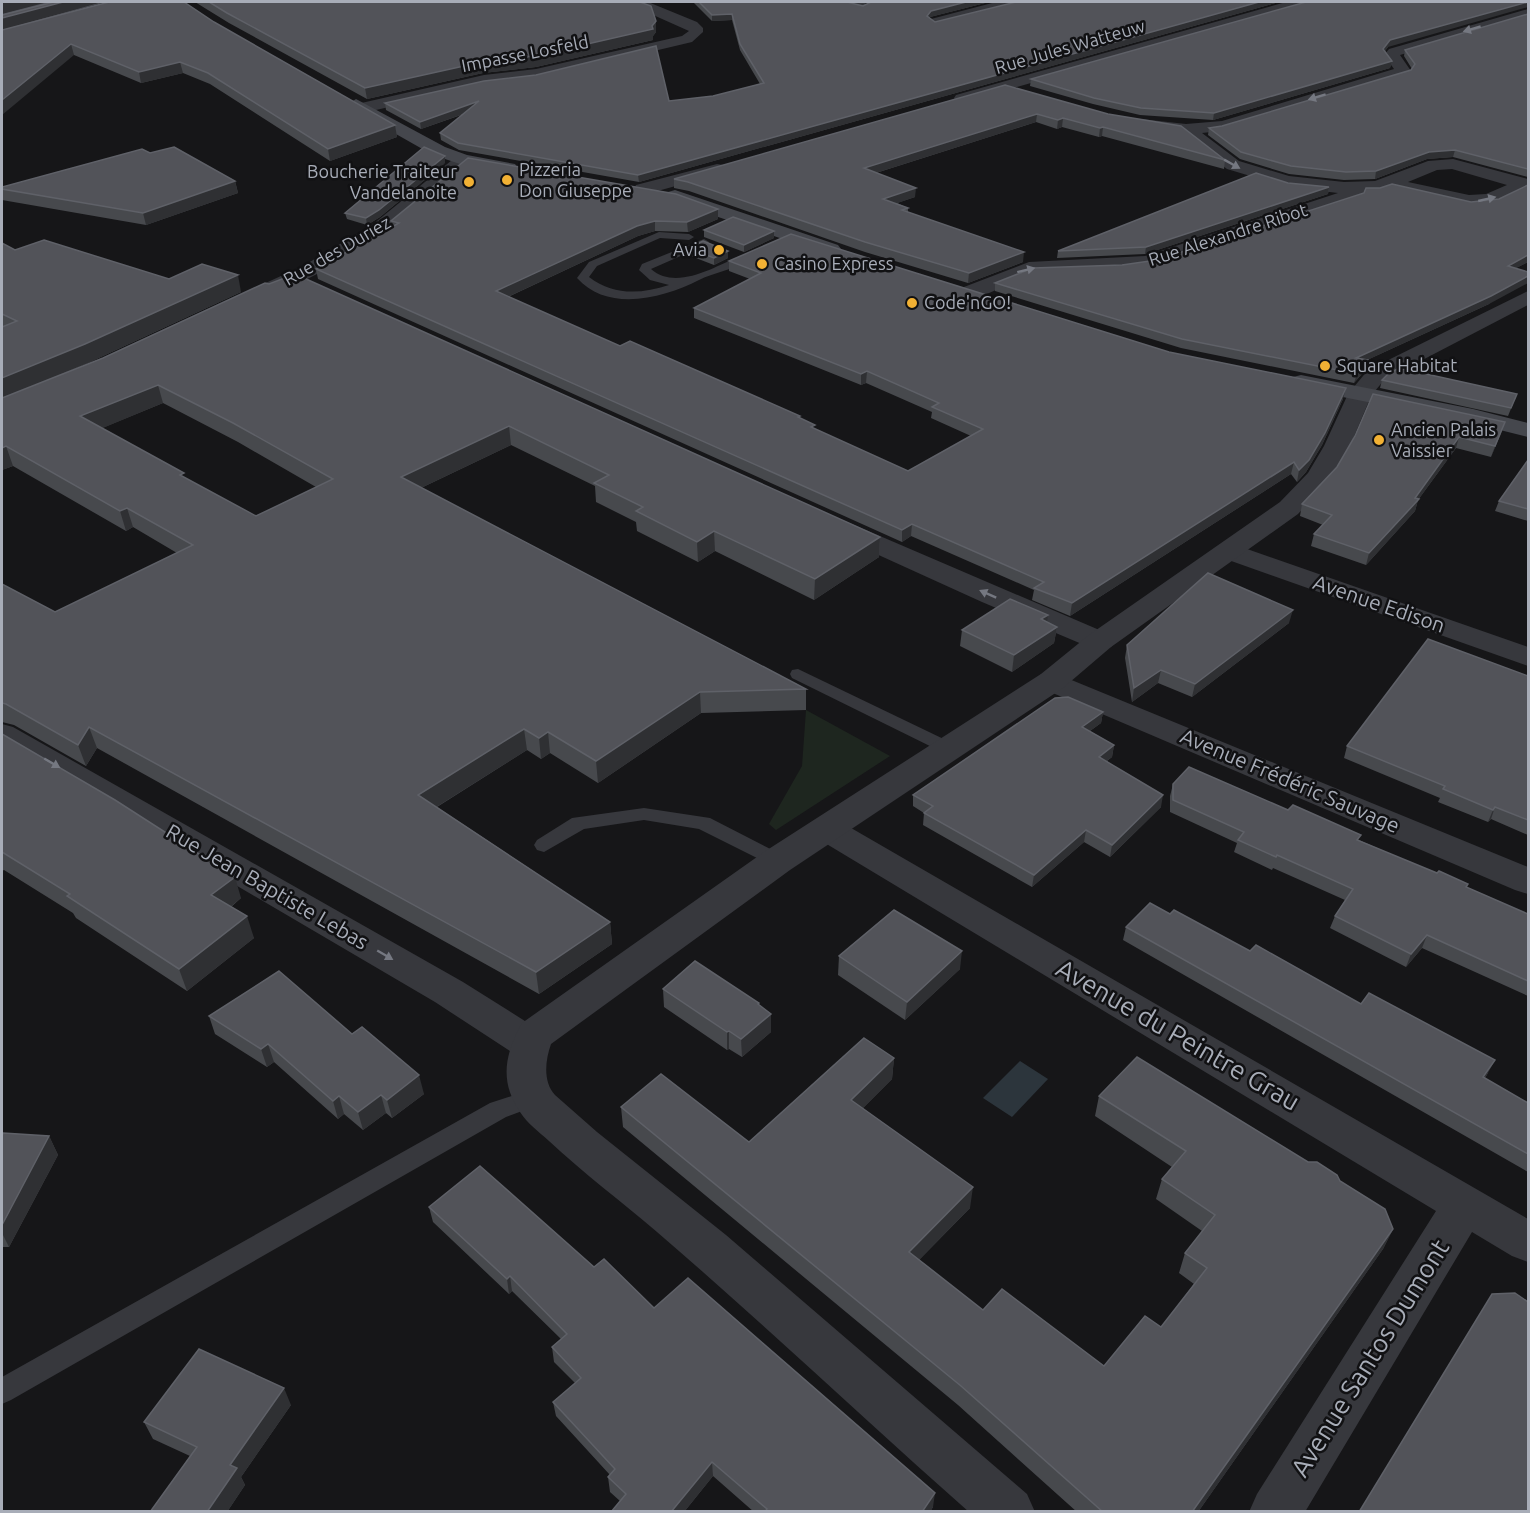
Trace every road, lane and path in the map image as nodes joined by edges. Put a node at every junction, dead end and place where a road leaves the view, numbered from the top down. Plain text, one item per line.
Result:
1 (50, 2) edge
2 (69, 2) edge
3 (640, 2) edge
4 (1011, 2) edge
5 (1300, 2) edge
6 (1528, 13) edge
7 (2, 15) edge
8 (2, 20) edge
9 (936, 22) edge
10 (1003, 86) junction
11 (1035, 95) edge
12 (344, 97) edge
13 (946, 103) edge
14 (363, 108) junction
15 (1120, 118) edge
16 (1186, 129) junction
17 (463, 160) junction
18 (728, 165) edge
19 (525, 171) edge
20 (1527, 184) edge
21 (1384, 185) junction
22 (635, 188) joint
23 (721, 223) junction
24 (792, 236) junction
25 (689, 237) junction
26 (773, 245) edge
27 (714, 246) junction
28 (849, 255) edge
29 (293, 278) junction
30 (692, 280) junction
31 (963, 289) joint
32 (325, 293) edge
33 (1528, 297) edge
34 (1002, 301) edge
35 (237, 304) edge
36 (1283, 378) edge
37 (1360, 394) junction
38 (1528, 430) edge
39 (819, 517) edge
40 (1230, 551) junction
41 (1100, 641) junction
42 (1528, 657) edge
43 (798, 674) dead end
44 (1052, 681) junction
45 (2, 734) edge
46 (948, 748) junction
47 (827, 829) junction
48 (544, 845) dead end
49 (777, 861) junction
50 (1528, 881) edge
51 (530, 1044) junction
52 (533, 1098) junction
53 (1465, 1204) junction
54 (1528, 1242) edge
55 (2, 1391) edge
56 (993, 1507) edge
57 (1275, 1512) edge

1 - 7 main road
2 - 8 main road
3 - 14 street, Impasse Losfeld
4 - 9 street
5 - 10 street, Rue Jules Watteuw
6 -> 16 street
10 - 11 street
10 - 13 street, Rue Jules Watteuw
12 - 14 main road
14 - 17 main road
15 - 16 street
16 -> 21 street
17 - 19 main road
17 - 29 street, Rue des Duriez
18 - 22 street
21 -> 20 street
20 - 21 street, Rue Alexandre Ribot
31 -> 21 street, Rue Alexandre Ribot
22 - 23 main road
23 - 24 main road
23 - 25 lane
24 - 26 lane
24 - 28 main road
25 - 27 lane
25 - 30 lane
27 - 30 lane
27 - 30 lane
29 - 32 street
29 - 35 street, Rue des Duriez
31 - 34 main road
33 - 37 street
36 - 37 main road
37 - 38 main road
37 - 40 street
41 -> 39 street
40 - 41 street
40 - 42 street, Avenue Edison
41 - 44 street
43 - 46 lane
44 - 46 street
44 - 50 street, Avenue Frédéric Sauvage
45 -> 51 street, Rue Jean Baptiste Lebas
46 - 47 street
47 - 49 street
47 - 53 street, Avenue du Peintre Grau
48 - 49 lane
49 - 51 street
51 - 52 street
52 - 55 lane
52 - 56 street
53 - 54 street, Avenue du Peintre Grau
53 - 57 street, Avenue Santos Dumont

